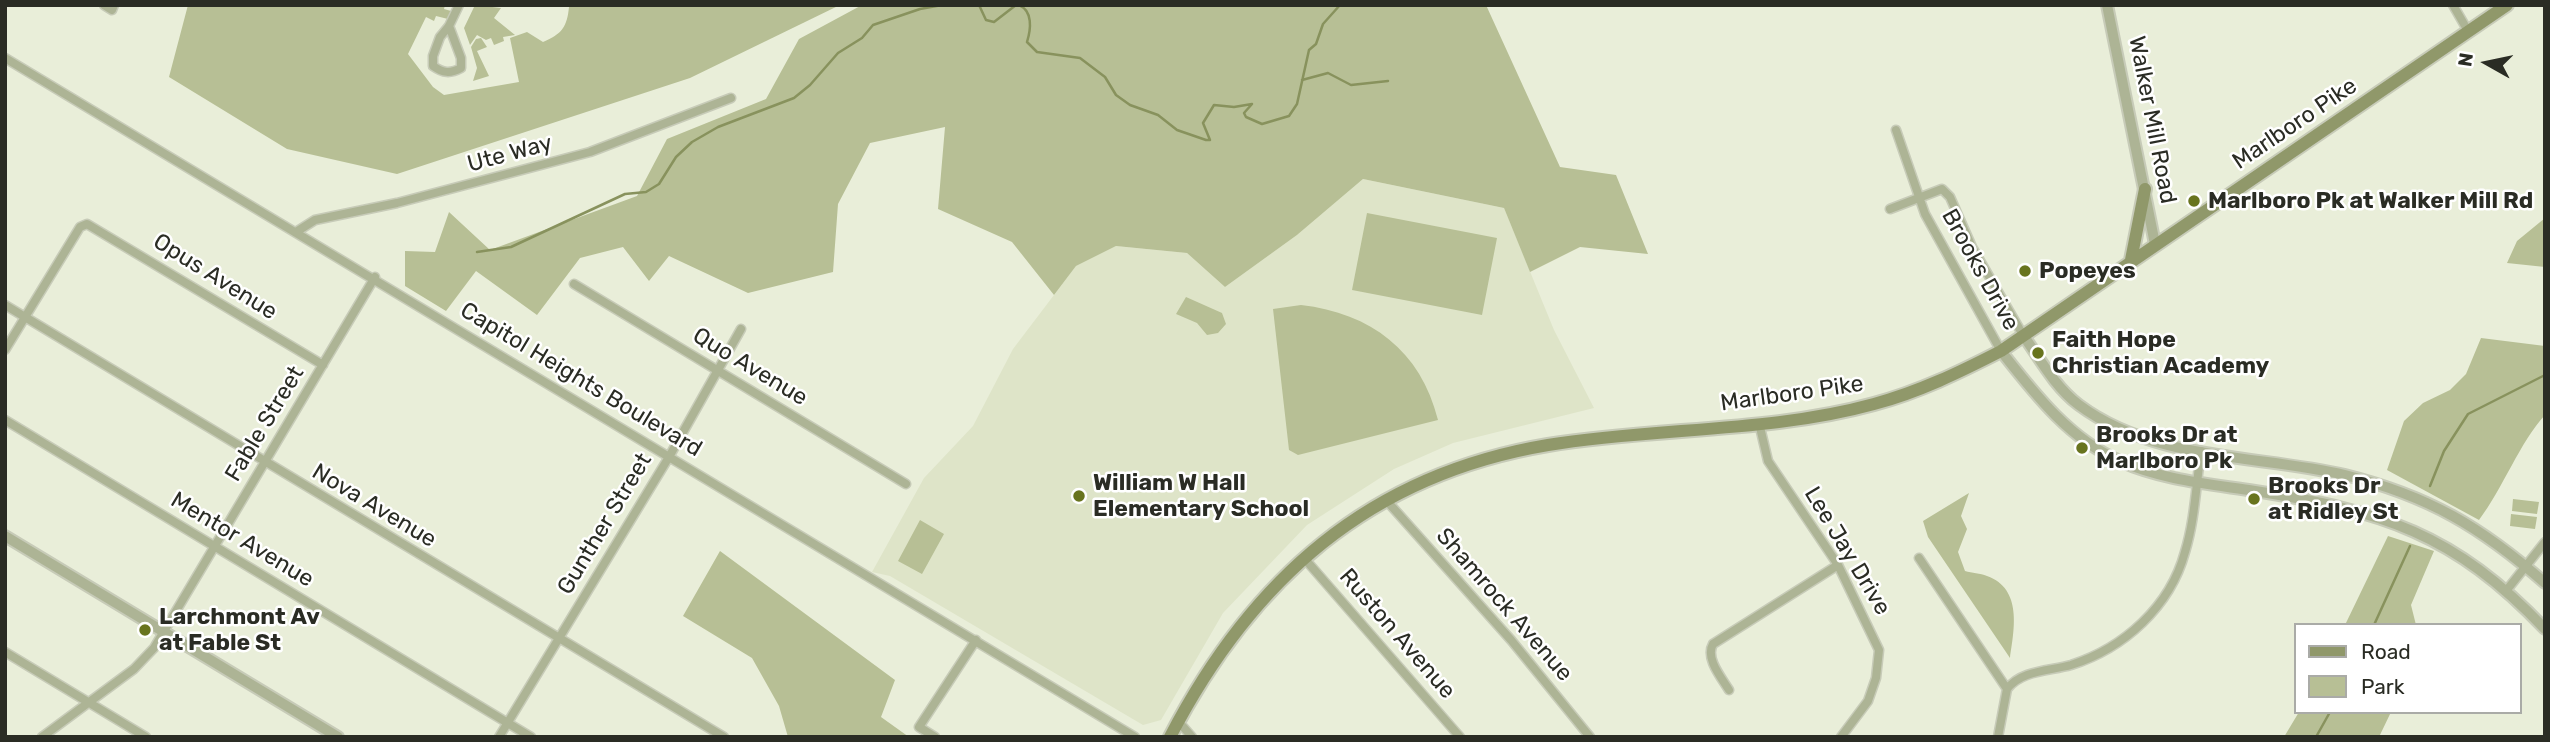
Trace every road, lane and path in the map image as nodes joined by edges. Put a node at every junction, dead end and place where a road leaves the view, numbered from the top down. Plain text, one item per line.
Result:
1 (458, 5) edge
2 (2107, 5) edge
3 (2453, 5) edge
4 (2507, 5) edge
5 (449, 26) junction
6 (2468, 31) junction
7 (5, 58) edge
8 (731, 98) dead end
9 (1896, 130) dead end
10 (2145, 189) junction
11 (1919, 199) junction
12 (1890, 209) dead end
13 (296, 232) junction
14 (2155, 244) junction
15 (2131, 260) junction
16 (375, 277) junction
17 (574, 284) dead end
18 (5, 305) edge
19 (25, 317) junction
20 (741, 329) dead end
21 (2023, 335) junction
22 (5, 350) edge
23 (2001, 351) junction
24 (323, 365) junction
25 (719, 371) junction
26 (5, 420) edge
27 (1759, 423) junction
28 (2201, 451) junction
29 (669, 457) junction
30 (265, 463) junction
31 (2196, 482) junction
32 (906, 484) dead end
33 (1386, 500) junction
34 (5, 536) edge
35 (2545, 542) edge
36 (215, 546) junction
37 (1304, 558) junction
38 (1919, 558) dead end
39 (1838, 565) junction
40 (2526, 566) junction
41 (2545, 583) edge
42 (2506, 591) junction
43 (2545, 629) edge
44 (164, 632) junction
45 (558, 638) junction
46 (976, 640) junction
47 (5, 652) edge
48 (2007, 688) junction
49 (1729, 690) dead end
50 (90, 703) junction
51 (1178, 721) junction
52 (508, 723) junction
53 (42, 737) edge
54 (146, 737) edge
55 (338, 737) edge
56 (499, 737) edge
57 (531, 737) edge
58 (724, 737) edge
59 (935, 737) edge
60 (1135, 737) edge
61 (1170, 737) edge
62 (1192, 737) edge
63 (1460, 737) edge
64 (1590, 737) edge
65 (1841, 737) edge
66 (1998, 737) edge

1 - 5 street
2 - 10 street, Walker Mill Road
3 - 6 street
4 - 6 main road, Marlboro Pike
5 - 5 street
6 - 14 main road, Marlboro Pike
7 - 13 street, Capitol Heights Boulevard
8 - 13 street, Ute Way
9 - 11 street
10 - 14 street, Walker Mill Road
10 - 15 main road
11 - 12 street
11 - 21 street, Brooks Drive
11 - 23 street, Brooks Drive
13 - 16 street, Capitol Heights Boulevard
14 - 15 main road, Marlboro Pike
15 - 21 main road, Marlboro Pike
16 - 24 street, Fable Street
16 - 29 street, Capitol Heights Boulevard
17 - 25 street, Quo Avenue
18 - 19 street, Nova Avenue
19 - 22 street
19 - 24 street, Opus Avenue
19 - 30 street, Nova Avenue
20 - 25 street, Gunther Street
21 - 23 main road, Marlboro Pike
21 - 28 street, Brooks Drive
23 - 27 main road, Marlboro Pike
23 - 31 street, Brooks Drive
24 - 30 street, Fable Street
25 - 29 street, Gunther Street
25 - 32 street, Quo Avenue
26 - 36 street, Mentor Avenue
27 - 33 main road, Marlboro Pike
27 - 39 street, Lee Jay Drive
28 - 31 street
28 - 40 street, Brooks Drive
29 - 45 street, Gunther Street
29 - 46 street, Capitol Heights Boulevard
30 - 36 street, Fable Street
30 - 45 street, Nova Avenue
31 - 42 street, Brooks Drive
31 - 48 street
33 - 37 main road, Marlboro Pike
33 - 64 street, Shamrock Avenue
34 - 44 street
35 - 40 street
36 - 44 street, Fable Street
36 - 52 street, Mentor Avenue
37 - 51 main road, Marlboro Pike
37 - 63 street, Ruston Avenue
38 - 48 street
39 - 49 street
39 - 65 street, Lee Jay Drive
40 - 41 street, Brooks Drive
40 - 42 street
42 - 43 street, Brooks Drive
44 - 50 street, Fable Street
44 - 55 street
45 - 52 street, Gunther Street
45 - 58 street, Nova Avenue
46 - 59 street
46 - 60 street, Capitol Heights Boulevard
47 - 50 street
48 - 66 street
50 - 53 street, Fable Street
50 - 54 street
51 - 61 main road, Marlboro Pike
51 - 62 street
52 - 56 street, Gunther Street
52 - 57 street, Mentor Avenue

